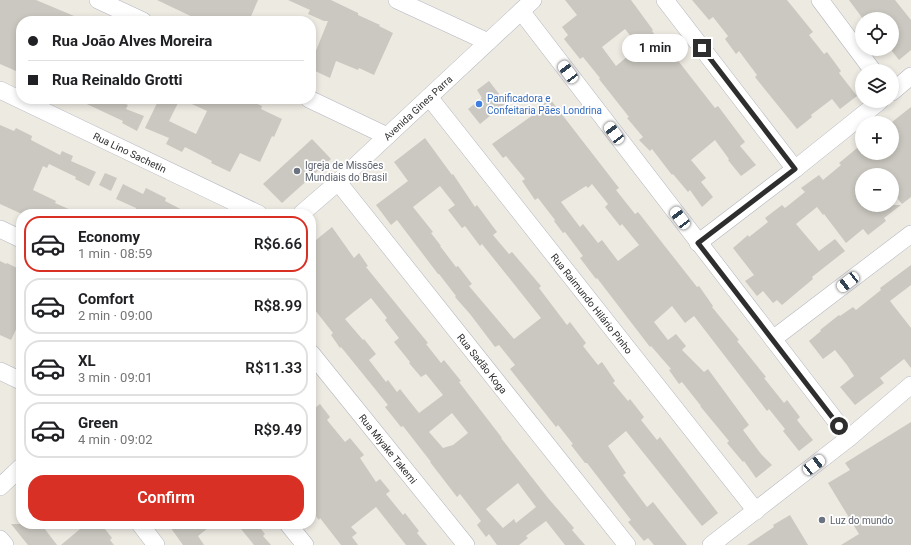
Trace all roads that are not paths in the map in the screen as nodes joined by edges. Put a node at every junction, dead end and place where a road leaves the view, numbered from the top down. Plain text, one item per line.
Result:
1 (98, 0) edge
2 (397, 0) edge
3 (665, 0) edge
4 (820, 0) edge
5 (527, 5) edge
6 (132, 16) edge
7 (488, 42) junction
8 (868, 64) edge
9 (911, 76) edge
10 (899, 86) edge
11 (0, 90) edge
12 (429, 97) junction
13 (16, 98) edge
14 (316, 102) edge
15 (29, 104) edge
16 (871, 108) edge
17 (387, 136) junction
18 (795, 169) junction
19 (338, 182) junction
20 (249, 209) edge
21 (307, 209) edge
22 (0, 229) edge
23 (911, 234) edge
24 (16, 237) edge
25 (698, 243) junction
26 (773, 339) junction
27 (316, 359) edge
28 (0, 371) edge
29 (16, 379) edge
30 (911, 385) edge
31 (849, 438) junction
32 (16, 472) edge
33 (0, 487) edge
34 (756, 511) junction
35 (144, 529) edge
36 (292, 529) edge
37 (0, 539) edge
38 (4, 545) edge
39 (156, 545) edge
40 (305, 545) edge
41 (466, 545) edge
42 (627, 545) edge
43 (711, 545) edge

1 - 6 street
2 - 7 street
3 - 18 street
4 - 8 street
5 - 7 street, Avenida Gines Parra
5 - 25 street
7 - 12 street, Avenida Gines Parra
9 - 10 street
11 - 13 street, Rua Lino Sachetin
12 - 17 street, Avenida Gines Parra
12 - 34 street, Rua Raimundo Hilário Pinho
14 - 17 street
15 - 20 street, Rua Lino Sachetin
16 - 18 street
17 - 19 street, Avenida Gines Parra
18 - 25 street
19 - 21 street, Avenida Gines Parra
19 - 42 street, Rua Sadão Koga
22 - 24 street
23 - 26 street
25 - 26 street
26 - 31 street
27 - 41 street, Rua Miyake Takemi
28 - 29 street
30 - 31 street
31 - 34 street
32 - 33 street
34 - 43 street
35 - 39 street
36 - 40 street
37 - 38 street

